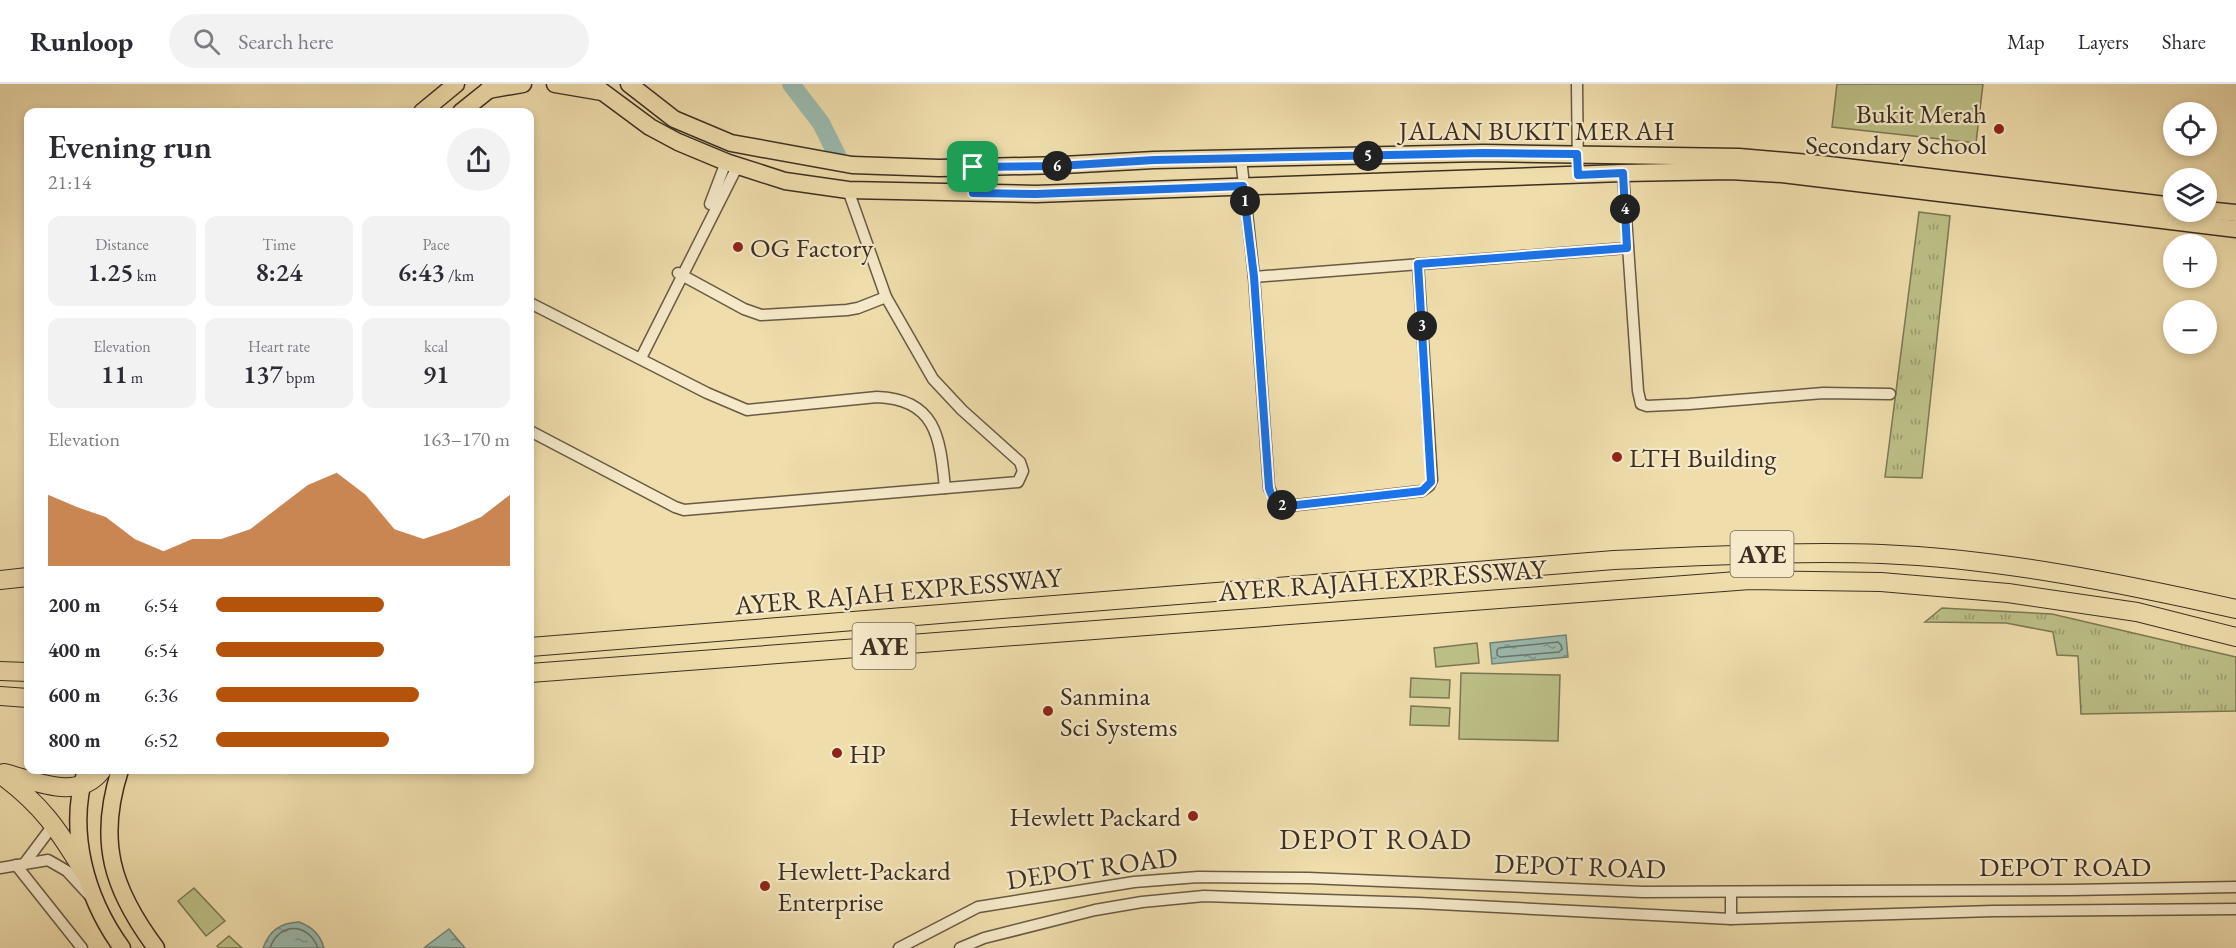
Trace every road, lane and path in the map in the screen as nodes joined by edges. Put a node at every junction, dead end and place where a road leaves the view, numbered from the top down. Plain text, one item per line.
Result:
1 (456, 84) edge
2 (522, 84) edge
3 (555, 84) edge
4 (629, 84) edge
5 (1577, 84) edge
6 (492, 87) edge
7 (599, 88) edge
8 (427, 108) edge
9 (465, 108) edge
10 (1577, 154) junction
11 (1349, 156) junction
12 (1241, 158) junction
13 (731, 164) junction
14 (973, 167) junction
15 (1623, 173) junction
16 (1578, 175) junction
17 (1381, 182) junction
18 (1243, 186) junction
19 (848, 190) junction
20 (973, 193) junction
21 (2163, 205) edge
22 (2217, 211) edge
23 (2236, 213) edge
24 (2236, 229) edge
25 (1627, 248) junction
26 (1418, 264) junction
27 (680, 274) junction
28 (1254, 277) junction
29 (886, 297) junction
30 (534, 305) edge
31 (639, 357) junction
32 (1890, 394) dead end
33 (534, 433) edge
34 (945, 488) junction
35 (24, 577) edge
36 (0, 580) edge
37 (2236, 609) edge
38 (2236, 637) edge
39 (534, 647) edge
40 (0, 671) edge
41 (24, 672) edge
42 (534, 673) edge
43 (0, 696) edge
44 (24, 698) edge
45 (0, 773) edge
46 (99, 774) edge
47 (119, 774) edge
48 (84, 777) edge
49 (54, 824) junction
50 (20, 864) junction
51 (0, 868) edge
52 (84, 872) junction
53 (2236, 887) edge
54 (1731, 892) junction
55 (93, 899) junction
56 (2236, 909) edge
57 (1731, 919) junction
58 (82, 948) edge
59 (122, 948) edge
60 (156, 948) edge
61 (899, 948) edge
62 (960, 948) edge

1 - 8 main road
2 - 6 main road
3 - 7 main road
4 - 14 main road, JALAN BUKIT MERAH
5 - 10 street
6 - 9 main road
7 - 13 main road, JALAN BUKIT MERAH
10 - 11 main road, JALAN BUKIT MERAH
10 - 16 street
10 - 21 main road, JALAN BUKIT MERAH
11 - 12 main road, JALAN BUKIT MERAH
11 - 17 main road
12 - 14 main road, JALAN BUKIT MERAH
12 - 18 street
13 - 19 main road, JALAN BUKIT MERAH
13 - 27 street
14 - 20 main road
15 - 16 main road, JALAN BUKIT MERAH
15 - 24 main road, JALAN BUKIT MERAH
15 - 25 street
16 - 17 main road, JALAN BUKIT MERAH
17 - 18 main road, JALAN BUKIT MERAH
18 - 20 main road, JALAN BUKIT MERAH
18 - 28 street
19 - 20 main road, JALAN BUKIT MERAH
19 - 29 street
22 - 23 main road
25 - 26 street
25 - 32 street
26 - 28 street
26 - 28 street
27 - 29 street
27 - 31 street
29 - 34 street
30 - 31 street
31 - 34 street
33 - 34 street
35 - 36 highway
37 - 39 highway, AYER RAJAH EXPRESSWAY / AYE
38 - 42 highway, AYER RAJAH EXPRESSWAY / AYE
40 - 41 highway
43 - 44 highway
45 - 48 highway
45 - 49 highway
46 - 48 highway
47 - 60 main road
48 - 52 main road
49 - 50 street
49 - 52 highway
50 - 51 street
50 - 55 street
50 - 58 street
52 - 55 main road
53 - 54 street, DEPOT ROAD
54 - 57 street
54 - 61 street, DEPOT ROAD
55 - 59 main road
56 - 57 street, DEPOT ROAD
57 - 62 street, DEPOT ROAD

